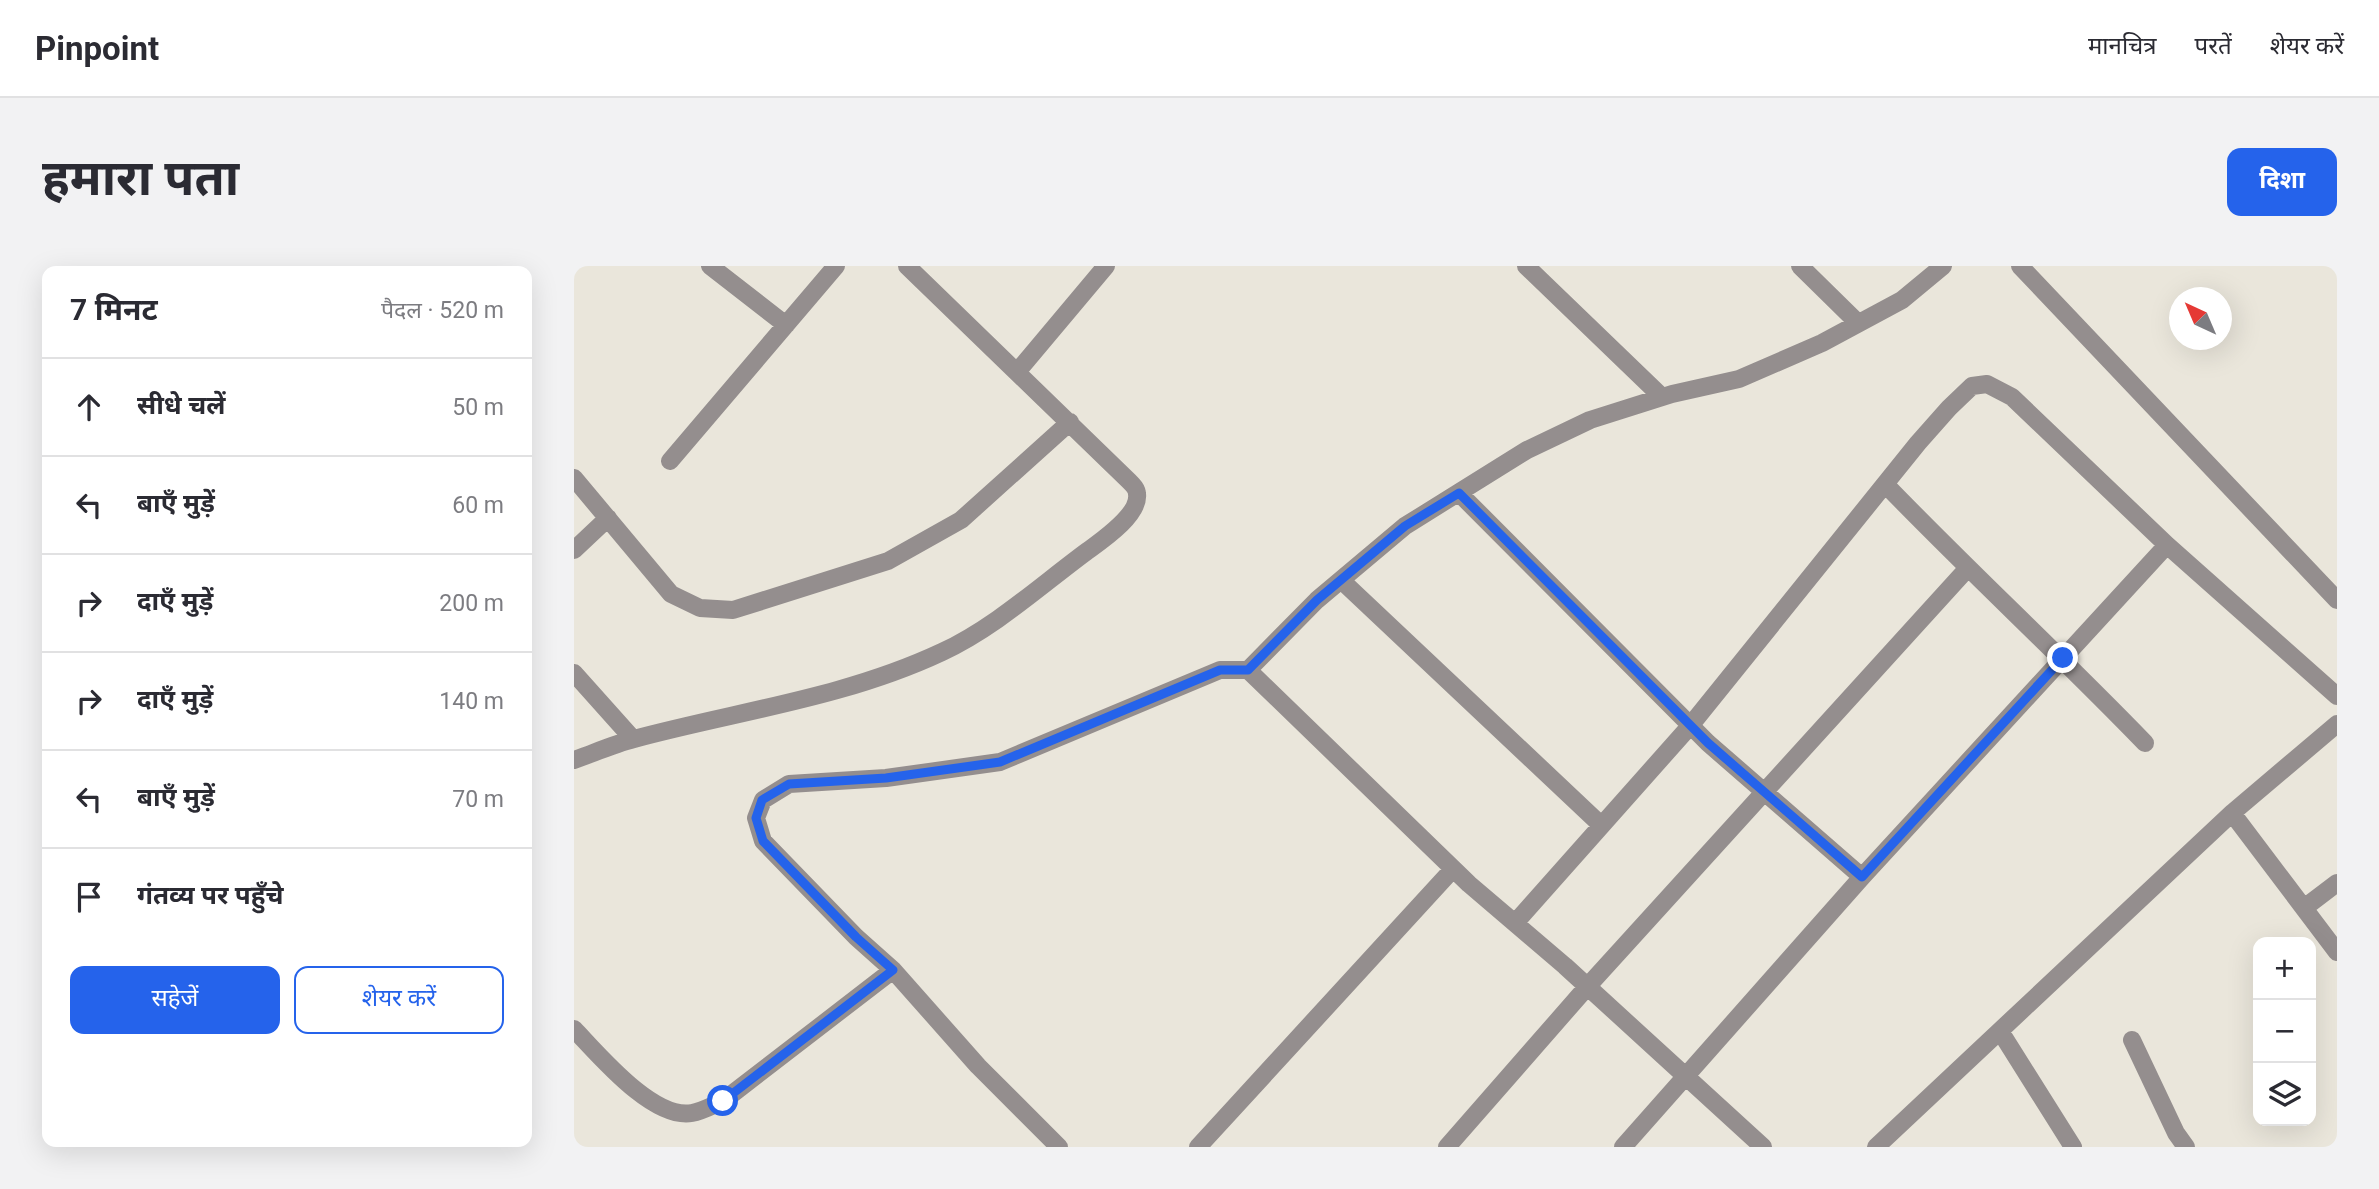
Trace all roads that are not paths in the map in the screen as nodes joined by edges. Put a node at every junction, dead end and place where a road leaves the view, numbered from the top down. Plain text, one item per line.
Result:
1 (710, 266) edge
2 (836, 266) edge
3 (907, 266) edge
4 (1106, 266) edge
5 (1526, 266) edge
6 (1800, 266) edge
7 (1943, 266) edge
8 (2020, 266) edge
9 (1858, 323) junction
10 (786, 325) junction
11 (1017, 372) junction
12 (1662, 397) junction
13 (1070, 422) junction
14 (670, 461) dead end
15 (574, 478) edge
16 (1885, 484) junction
17 (1459, 493) junction
18 (608, 518) junction
19 (2167, 545) junction
20 (574, 550) edge
21 (1968, 569) junction
22 (1341, 580) junction
23 (2337, 600) edge
24 (2063, 658) junction
25 (1248, 670) junction
26 (574, 673) edge
27 (2337, 696) edge
28 (2337, 724) edge
29 (1690, 726) junction
30 (633, 739) junction
31 (2145, 743) dead end
32 (574, 760) edge
33 (1765, 793) junction
34 (2232, 813) junction
35 (1601, 825) junction
36 (1453, 869) junction
37 (1862, 877) junction
38 (2337, 883) edge
39 (2304, 908) junction
40 (1515, 923) junction
41 (2337, 952) edge
42 (893, 970) junction
43 (1587, 987) junction
44 (574, 1030) edge
45 (2000, 1031) junction
46 (2132, 1040) dead end
47 (1686, 1076) junction
48 (1059, 1147) edge
49 (1198, 1147) edge
50 (1447, 1147) edge
51 (1623, 1147) edge
52 (1763, 1147) edge
53 (1875, 1147) edge
54 (2073, 1147) edge
55 (2186, 1147) edge

1 - 10 street
2 - 10 street
3 - 11 street
4 - 11 street
5 - 12 street
6 - 9 street
7 - 9 street
8 - 23 street
9 - 12 street
10 - 14 street
11 - 13 street
12 - 17 street
13 - 18 street
13 - 30 street
15 - 18 street
16 - 19 street
16 - 21 street
16 - 29 street
17 - 22 street
17 - 29 street
18 - 20 street
19 - 24 street
19 - 27 street
21 - 24 street
21 - 33 street
22 - 25 street
22 - 35 street
24 - 31 street
24 - 37 street
25 - 36 street
25 - 42 street
26 - 30 street
28 - 34 street
29 - 33 street
29 - 35 street
30 - 32 street
33 - 37 street
33 - 43 street
34 - 39 street
34 - 45 street
35 - 40 street
36 - 40 street
36 - 49 street
37 - 47 street
38 - 39 street
39 - 41 street
40 - 43 street
42 - 44 street
42 - 48 street
43 - 47 street
43 - 50 street
45 - 53 street
45 - 54 street
46 - 55 street
47 - 51 street
47 - 52 street

